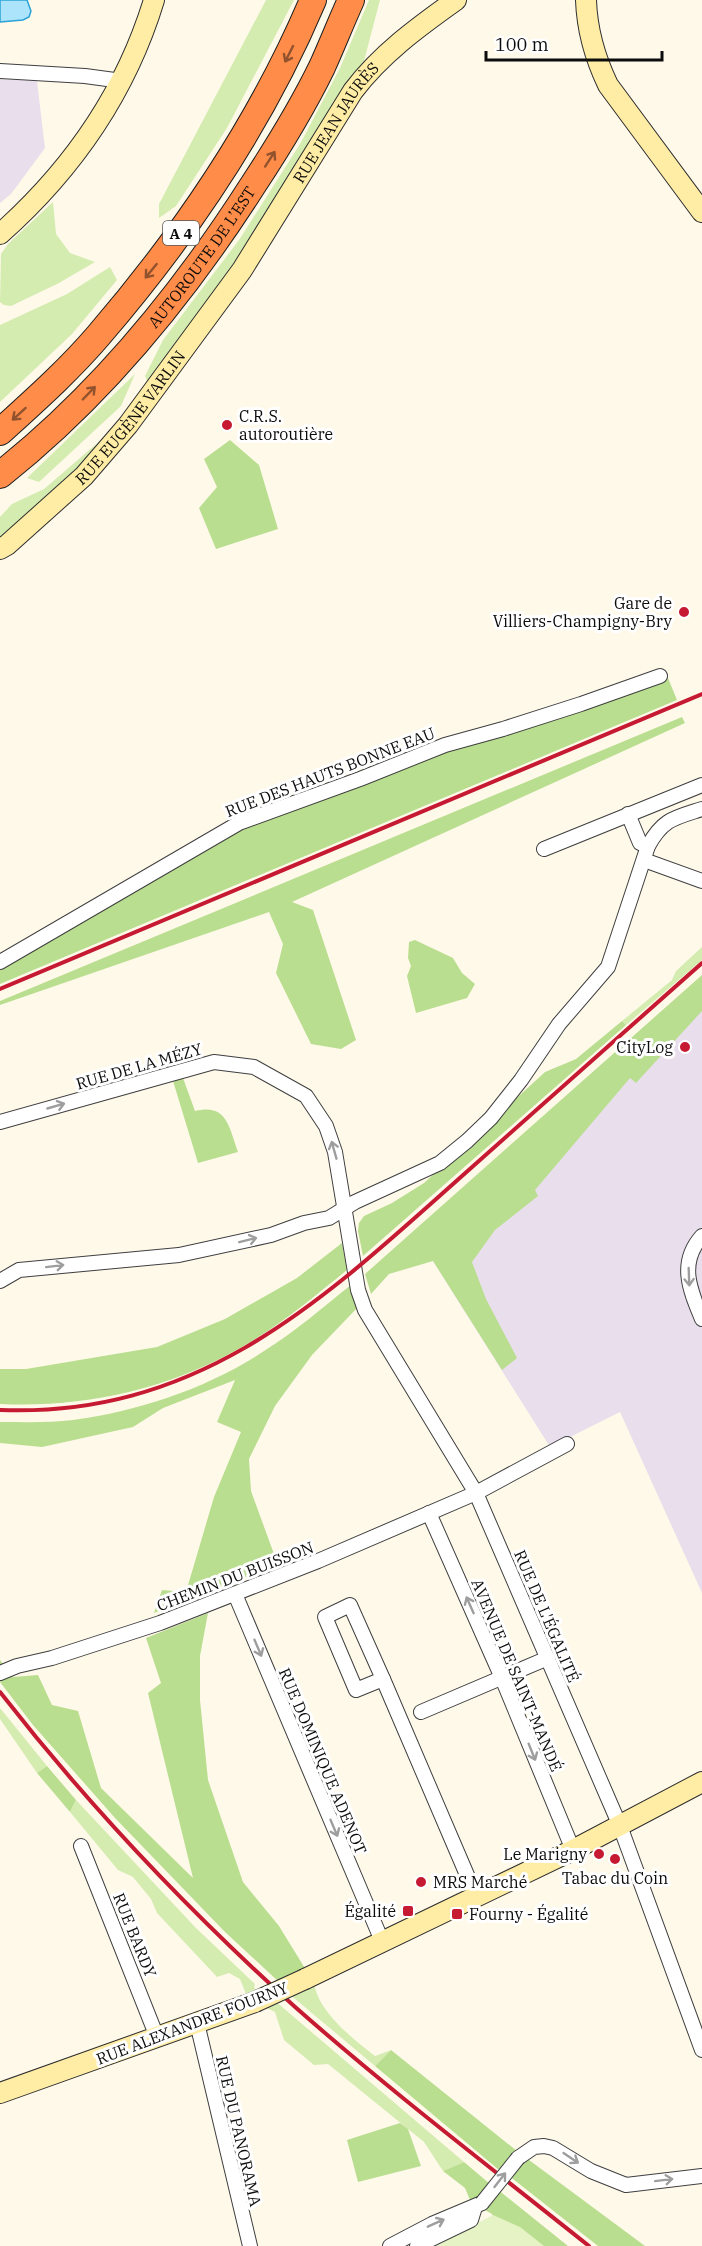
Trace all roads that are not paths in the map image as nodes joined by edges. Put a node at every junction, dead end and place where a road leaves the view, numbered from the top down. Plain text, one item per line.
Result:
1 (154, 0) edge
2 (313, 0) edge
3 (351, 0) edge
4 (456, 0) edge
5 (586, 0) edge
6 (0, 72) edge
7 (122, 81) junction
8 (702, 212) edge
9 (0, 234) edge
10 (242, 270) joint
11 (0, 432) edge
12 (0, 475) edge
13 (0, 549) edge
14 (660, 676) dead end
15 (702, 786) edge
16 (702, 809) edge
17 (628, 814) junction
18 (648, 846) junction
19 (544, 849) dead end
20 (644, 860) junction
21 (702, 881) edge
22 (0, 962) edge
23 (0, 1122) edge
24 (346, 1207) junction
25 (702, 1236) edge
26 (0, 1281) edge
27 (702, 1319) edge
28 (567, 1444) dead end
29 (476, 1493) junction
30 (429, 1513) junction
31 (235, 1594) junction
32 (548, 1658) junction
33 (2, 1672) edge
34 (502, 1678) junction
35 (383, 1679) junction
36 (421, 1712) dead end
37 (702, 1782) edge
38 (620, 1826) junction
39 (81, 1846) dead end
40 (573, 1850) junction
41 (476, 1896) junction
42 (382, 1941) junction
43 (197, 2023) junction
44 (157, 2037) junction
45 (702, 2050) edge
46 (0, 2093) edge
47 (702, 2176) edge
48 (478, 2205) junction
49 (250, 2246) edge
50 (390, 2246) edge
51 (417, 2246) edge

1 - 7 main road
2 -> 11 highway, AUTOROUTE DE L’EST / A 4
12 -> 3 highway, AUTOROUTE DE L’EST / A 4
4 - 10 main road, RUE JEAN JAURÈS
5 - 8 main road
6 - 7 street
7 - 9 main road
10 - 13 main road, RUE EUGÈNE VARLIN
14 - 22 street, RUE DES HAUTS BONNE EAU
15 - 17 street
16 - 18 street
17 - 18 street
17 - 19 street
18 - 20 street
20 - 21 street
20 - 24 street
23 - 24 street, RUE DE LA MÉZY
26 -> 24 street
24 - 29 street, RUE DE L'ÉGALITÉ
25 -> 27 street
28 - 29 street, CHEMIN DU BUISSON
29 - 30 street, CHEMIN DU BUISSON
29 - 32 street, RUE DE L'ÉGALITÉ
30 - 31 street, CHEMIN DU BUISSON
34 -> 30 street, AVENUE DE SAINT-MANDÉ
31 - 33 street, CHEMIN DU BUISSON
31 -> 42 street, RUE DOMINIQUE ADENOT
32 - 34 street
32 - 38 street, RUE DE L'ÉGALITÉ
34 - 36 street
34 -> 40 street, AVENUE DE SAINT-MANDÉ
35 - 35 street
35 - 41 street
37 - 38 main road, RUE ALEXANDRE FOURNY
38 - 40 main road, RUE ALEXANDRE FOURNY
38 - 45 street, RUE DE L'ÉGALITÉ
39 - 44 street, RUE BARDY
40 - 41 main road, RUE ALEXANDRE FOURNY
41 - 42 main road, RUE ALEXANDRE FOURNY
42 - 43 main road, RUE ALEXANDRE FOURNY, bridge
43 - 44 main road, RUE ALEXANDRE FOURNY
43 - 49 street, RUE DU PANORAMA
44 - 46 main road, RUE ALEXANDRE FOURNY
48 -> 47 street, bridge
50 -> 48 street
48 - 51 street

